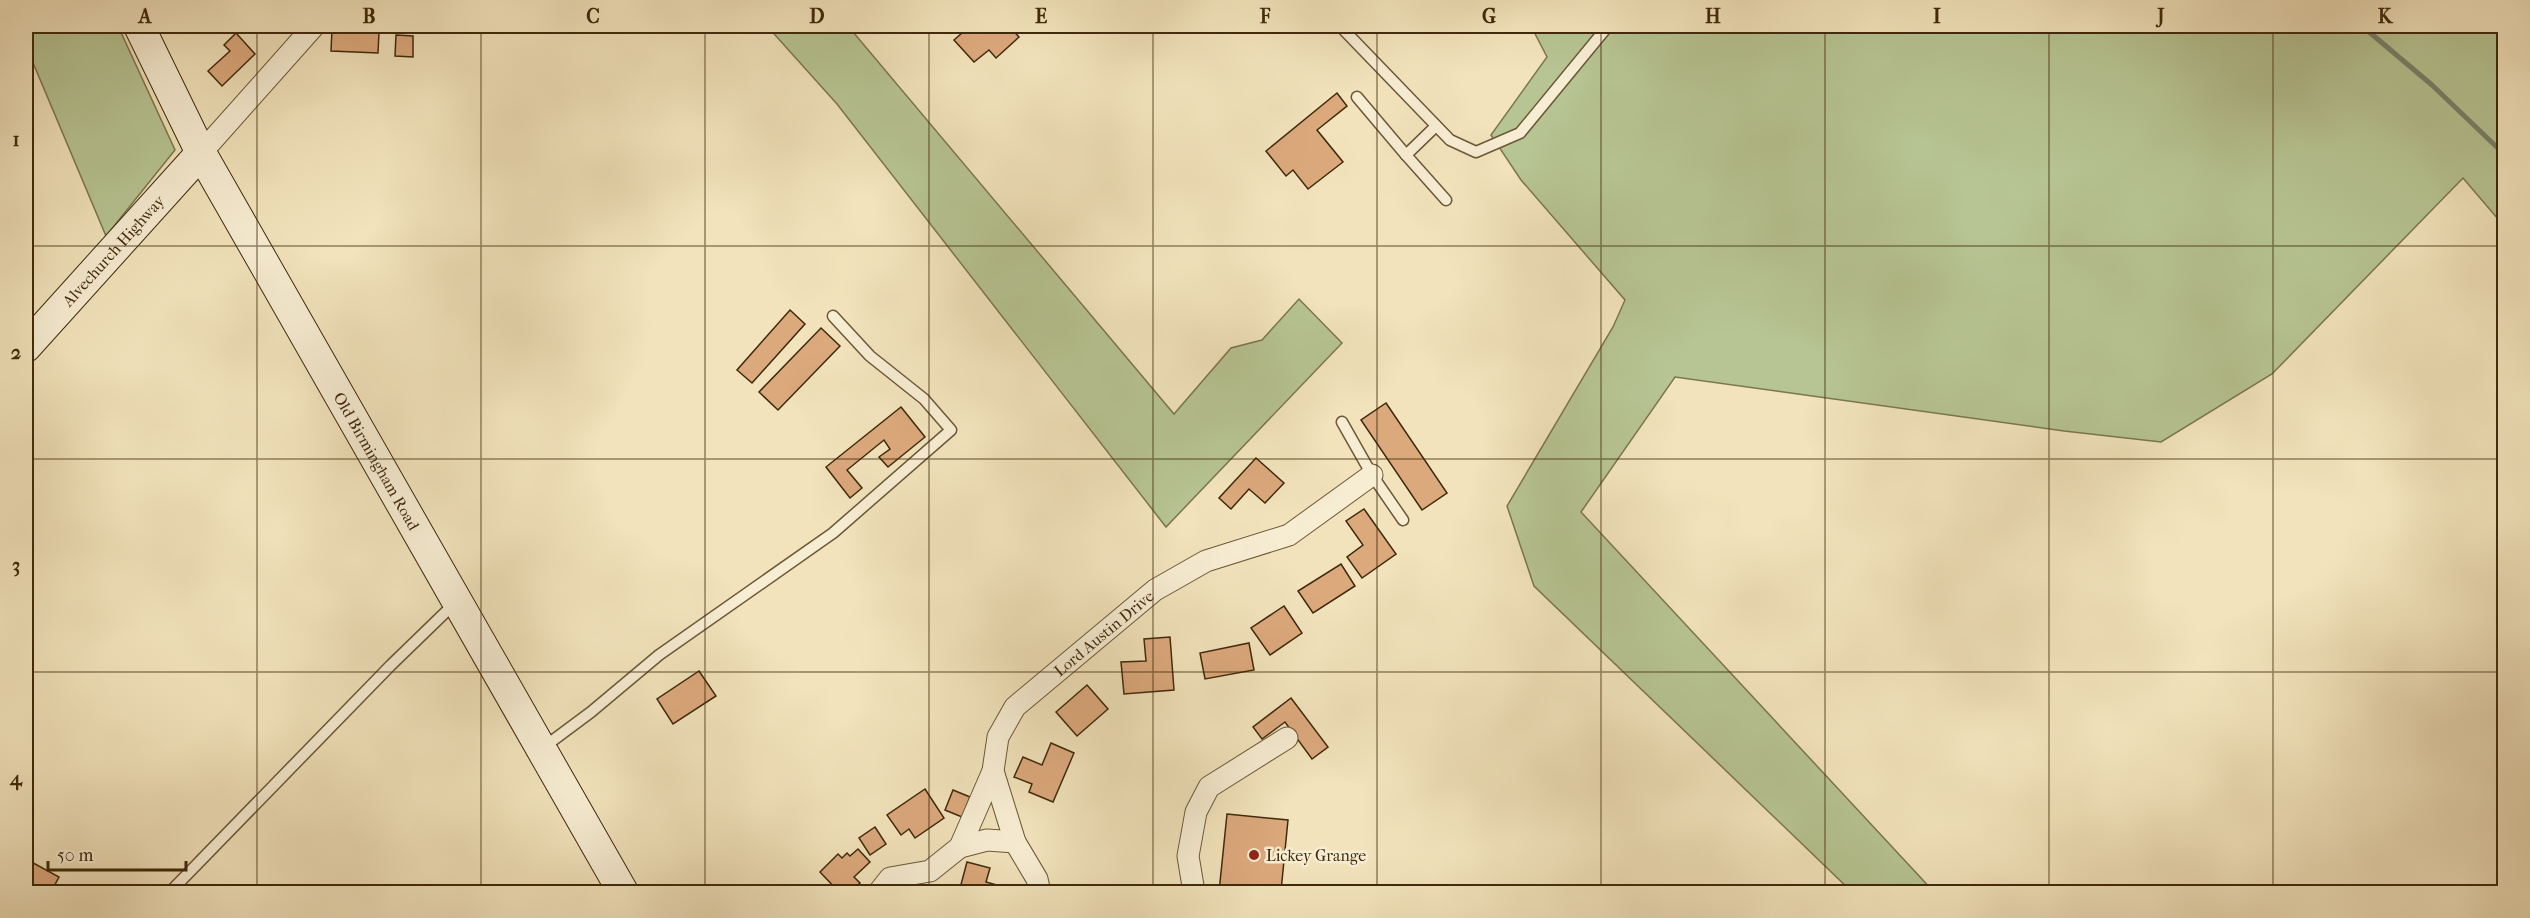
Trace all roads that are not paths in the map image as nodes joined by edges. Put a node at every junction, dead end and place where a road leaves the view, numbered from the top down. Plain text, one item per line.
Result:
1 (139, 26) edge
2 (314, 26) edge
3 (1340, 26) edge
4 (1607, 26) edge
5 (1357, 97) dead end
6 (1436, 126) junction
7 (201, 153) junction
8 (1406, 155) junction
9 (1446, 200) dead end
10 (833, 316) dead end
11 (26, 347) edge
12 (1342, 422) dead end
13 (1372, 475) junction
14 (1403, 520) dead end
15 (457, 601) junction
16 (1287, 738) dead end
17 (541, 748) junction
18 (993, 771) junction
19 (1015, 842) junction
20 (960, 847) junction
21 (170, 892) edge
22 (623, 892) edge
23 (879, 892) edge
24 (1040, 892) edge
25 (1194, 892) edge

1 - 7 main road, Old Birmingham Road
2 - 7 street
3 - 6 lane
4 - 6 lane
5 - 8 lane
6 - 8 lane
7 - 11 main road, Alvechurch Highway
7 - 15 main road, Old Birmingham Road
8 - 9 lane
10 - 17 lane
12 - 13 lane
13 - 14 lane
13 - 18 street, Lord Austin Drive
15 - 17 main road, Old Birmingham Road
15 - 21 lane
16 - 25 street
17 - 22 main road, Old Birmingham Road
18 - 19 street, Lord Austin Drive
18 - 20 street
19 - 20 street
19 - 24 street, Lord Austin Drive
20 - 23 street

